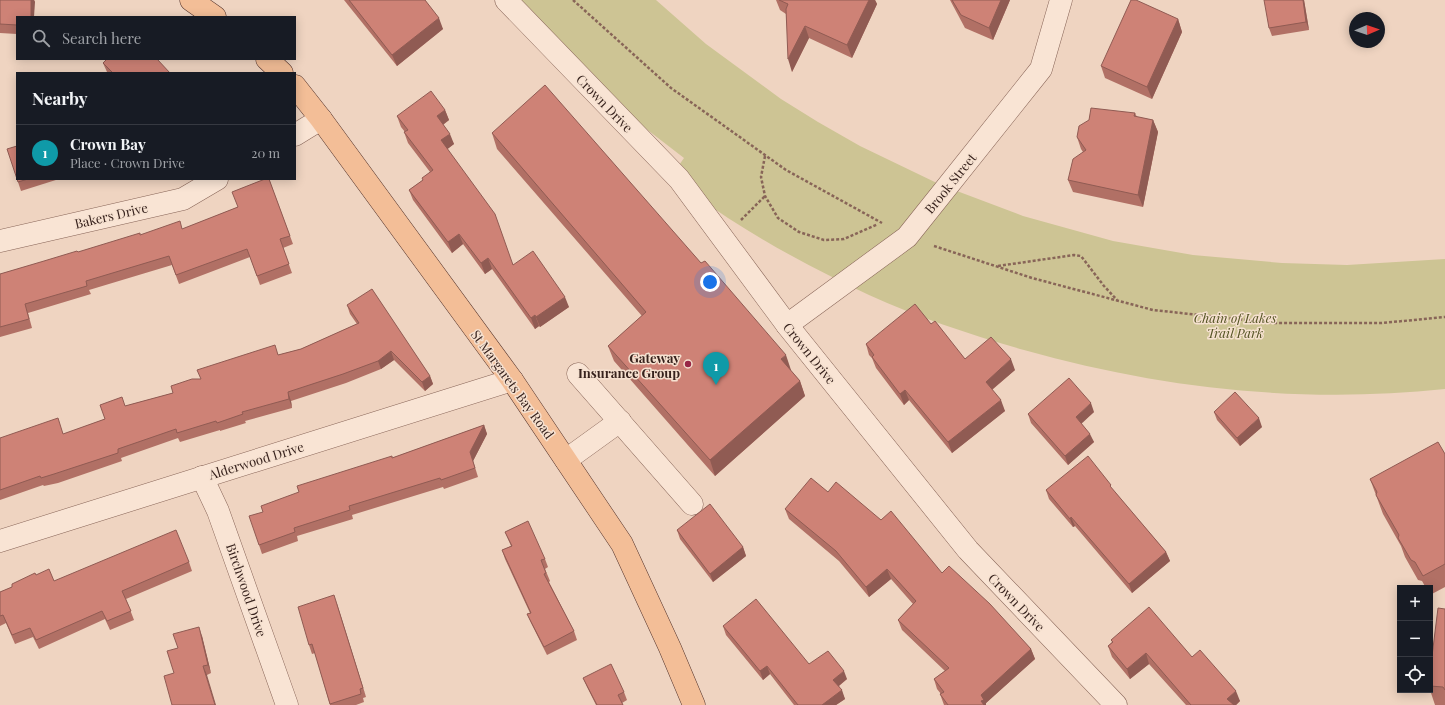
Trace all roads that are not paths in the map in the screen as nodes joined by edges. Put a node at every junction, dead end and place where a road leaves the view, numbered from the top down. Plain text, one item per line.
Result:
1 (191, 0) edge
2 (506, 0) edge
3 (1061, 0) edge
4 (214, 16) edge
5 (268, 60) edge
6 (281, 72) edge
7 (296, 87) edge
8 (321, 119) junction
9 (296, 134) edge
10 (215, 180) edge
11 (0, 240) edge
12 (786, 325) junction
13 (578, 374) dead end
14 (512, 380) junction
15 (620, 421) junction
16 (566, 460) junction
17 (202, 477) junction
18 (692, 504) dead end
19 (0, 541) edge
20 (287, 705) edge
21 (694, 705) edge
22 (1116, 705) edge

1 - 4 main road
2 - 12 street, Crown Drive
3 - 12 street, Brook Street
5 - 6 main road
7 - 8 main road, St Margarets Bay Road
8 - 9 street
8 - 14 main road, St Margarets Bay Road
10 - 11 street, Bakers Drive
12 - 22 street, Crown Drive
13 - 15 street
14 - 16 main road, St Margarets Bay Road
14 - 17 street, Alderwood Drive
15 - 16 street
15 - 18 street
16 - 21 main road, St Margarets Bay Road
17 - 19 street, Alderwood Drive
17 - 20 street, Birchwood Drive

